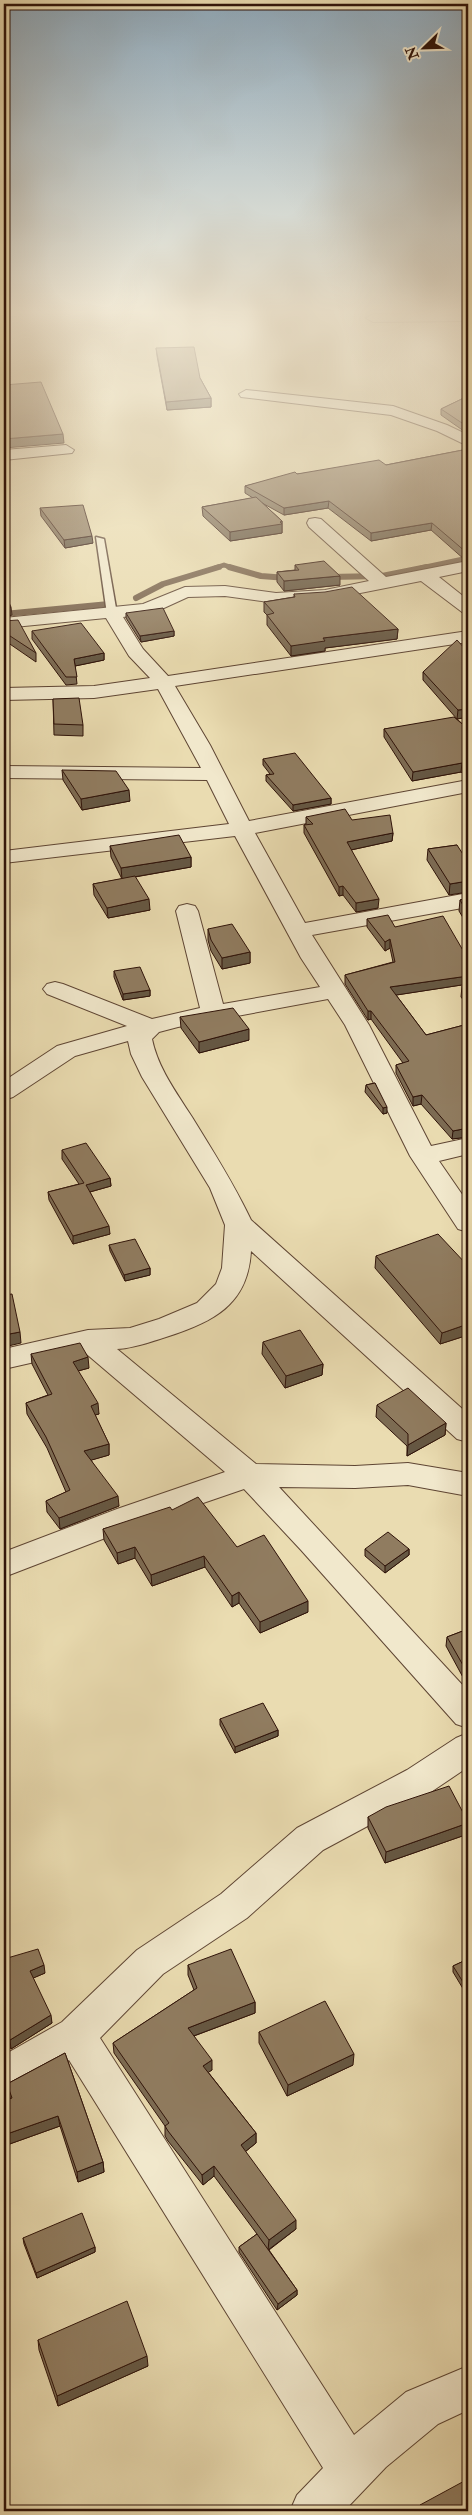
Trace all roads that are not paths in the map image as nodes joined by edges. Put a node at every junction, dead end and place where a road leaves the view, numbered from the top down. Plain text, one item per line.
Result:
1 (445, 429) edge
2 (468, 441) edge
3 (66, 450) dead end
4 (4, 455) edge
5 (315, 523) dead end
6 (99, 539) dead end
7 (468, 566) edge
8 (426, 576) junction
9 (383, 584) junction
10 (468, 608) edge
11 (112, 614) junction
12 (4, 623) edge
13 (468, 636) edge
14 (164, 683) junction
15 (4, 694) edge
16 (4, 772) edge
17 (214, 774) junction
18 (468, 786) edge
19 (242, 829) junction
20 (4, 857) edge
21 (468, 900) edge
22 (187, 911) dead end
23 (299, 932) junction
24 (55, 989) dead end
25 (335, 991) junction
26 (213, 1013) junction
27 (150, 1027) junction
28 (4, 1092) edge
29 (468, 1146) edge
30 (423, 1156) junction
31 (468, 1223) edge
32 (239, 1225) junction
33 (88, 1340) junction
34 (4, 1359) edge
35 (468, 1430) edge
36 (249, 1475) junction
37 (468, 1484) edge
38 (4, 1565) edge
39 (468, 1714) edge
40 (468, 1748) edge
41 (76, 2035) junction
42 (4, 2076) edge
43 (468, 2388) edge
44 (352, 2471) junction
45 (313, 2511) edge

1 - 2 street
3 - 4 street
5 - 9 street
6 - 11 lane
7 - 8 street
8 - 9 street
8 - 10 street
9 - 11 street
11 - 12 street
11 - 14 street
13 - 14 street
14 - 15 street
14 - 17 street
16 - 17 street
17 - 19 street
18 - 19 street
19 - 20 street
19 - 23 street
21 - 23 street
22 - 26 street
23 - 25 street
24 - 27 street
25 - 26 street
25 - 30 street
26 - 27 street
27 - 28 street
27 - 32 street
29 - 30 street
30 - 31 street
32 - 33 street
32 - 35 street
33 - 34 street
33 - 36 street
36 - 37 street
36 - 38 street
36 - 39 street
40 - 41 street
41 - 42 street
41 - 44 street
43 - 44 street
44 - 45 street

